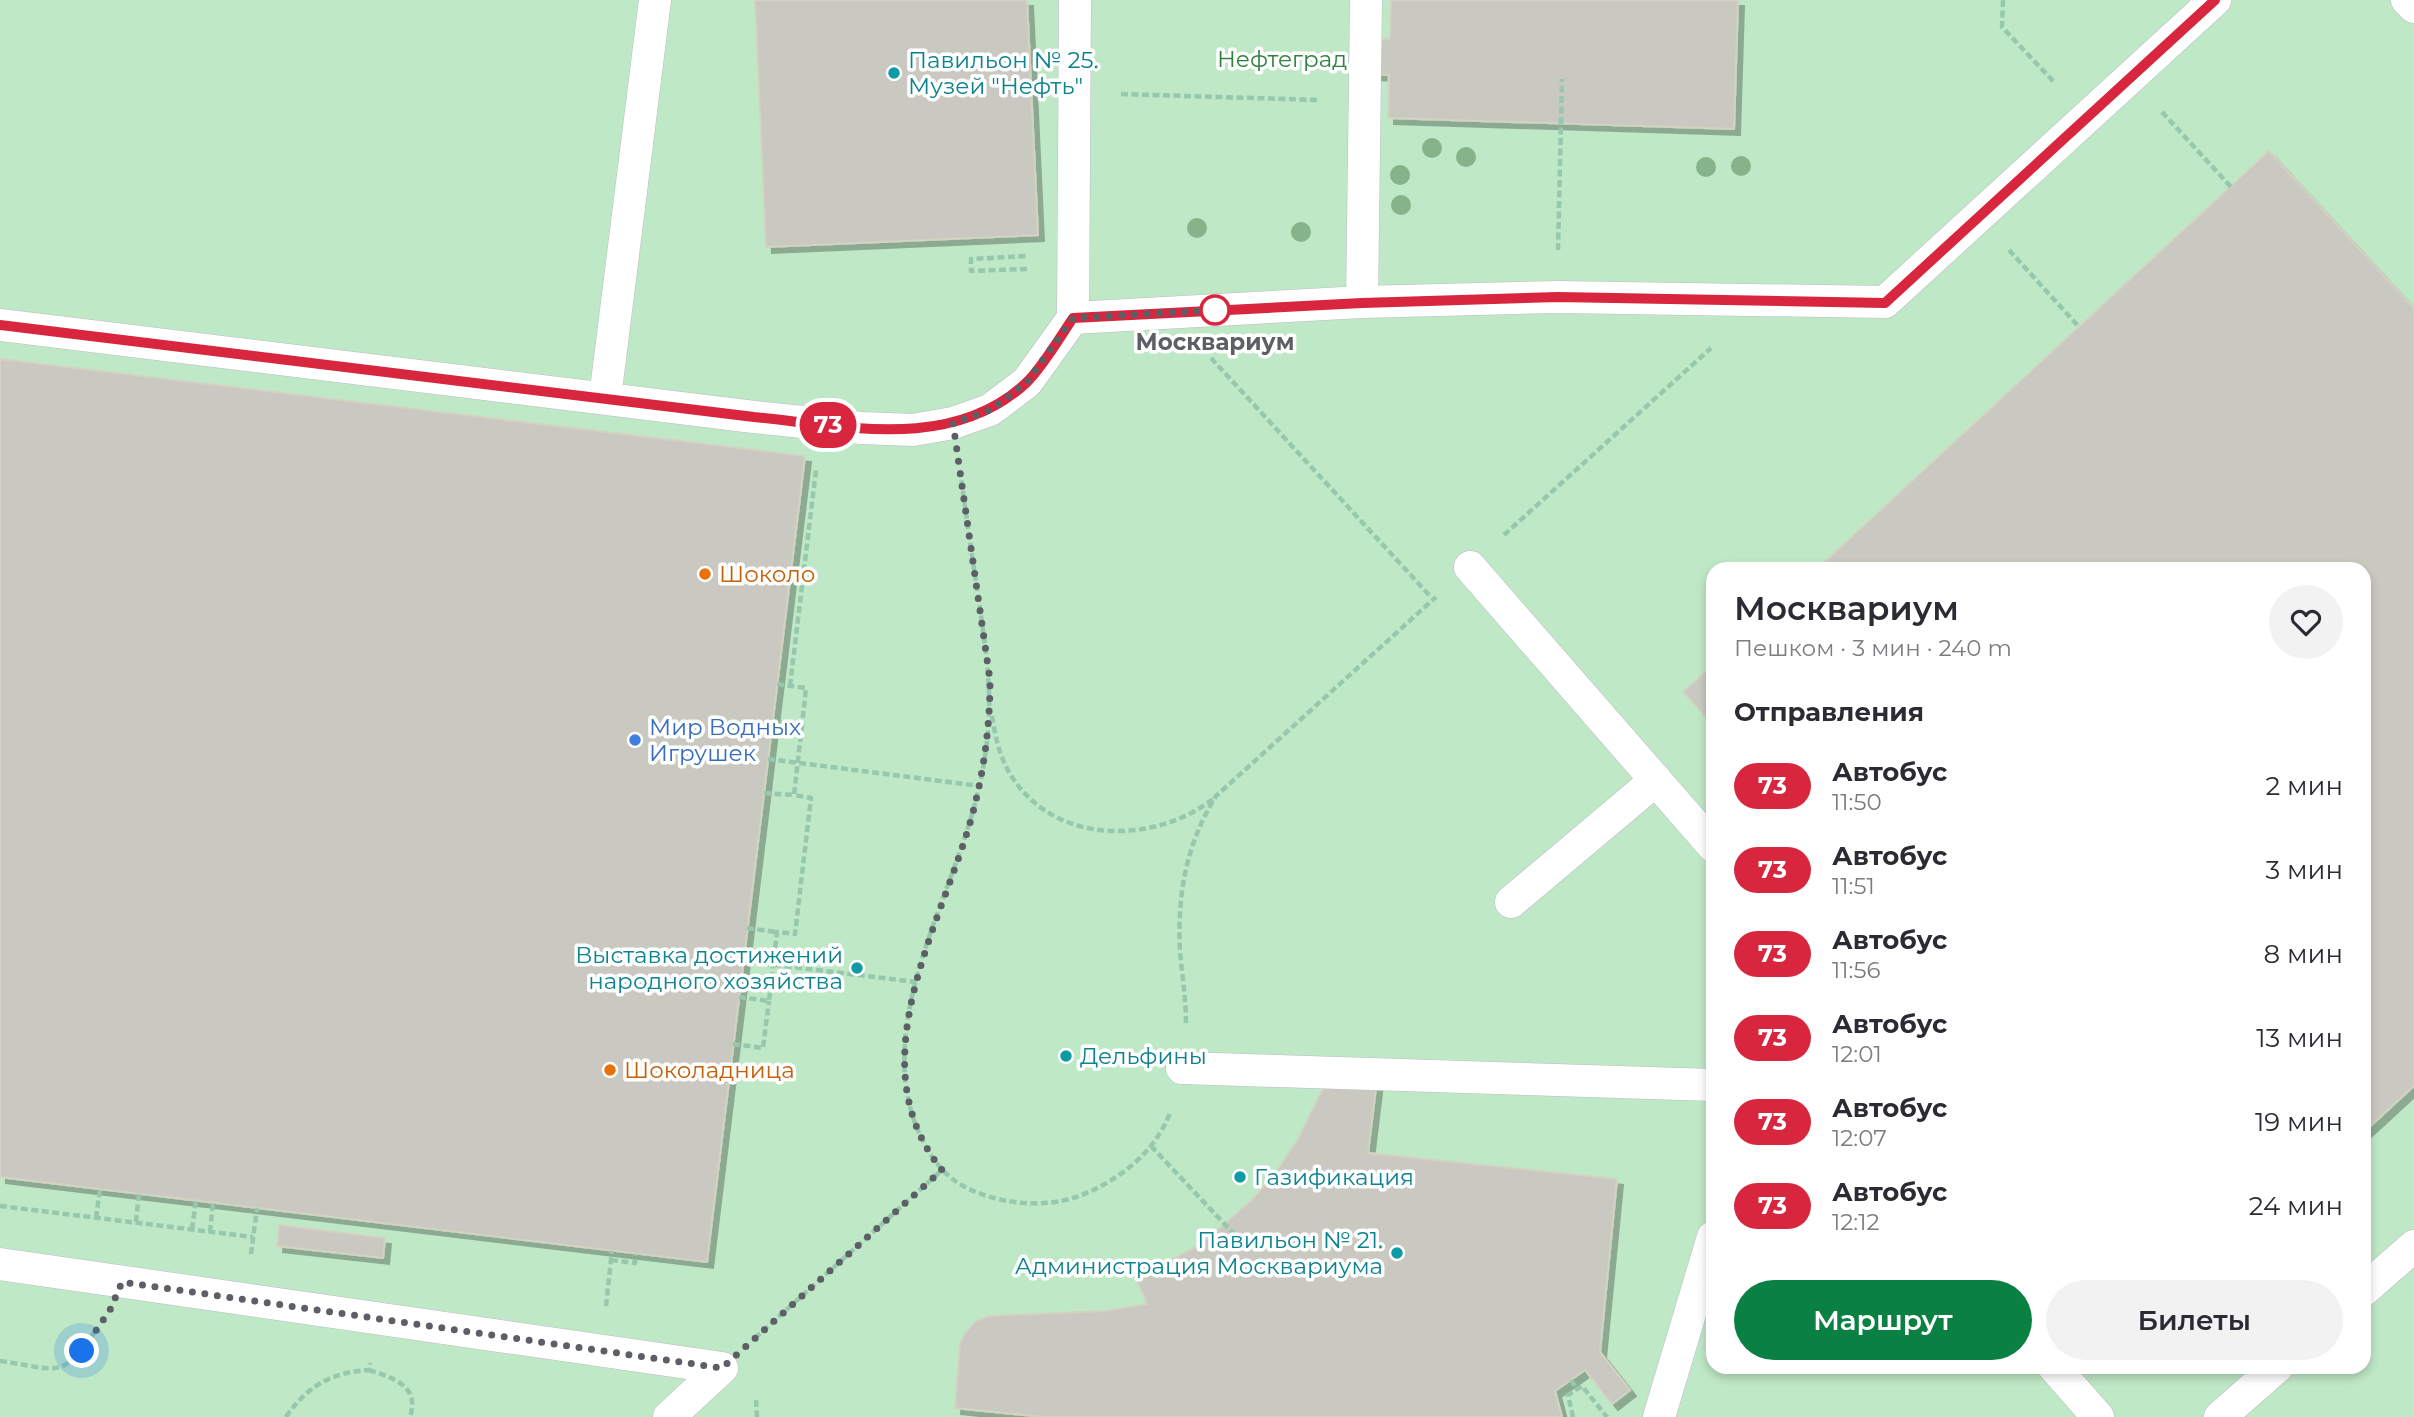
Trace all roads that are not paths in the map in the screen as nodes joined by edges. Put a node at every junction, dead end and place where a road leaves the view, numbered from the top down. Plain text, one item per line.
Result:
1 (655, 0) edge
2 (1075, 0) edge
3 (1366, 0) edge
4 (2215, 0) edge
5 (2407, 0) edge
6 (2414, 7) edge
7 (1362, 303) junction
8 (1073, 318) junction
9 (0, 325) edge
10 (605, 398) junction
11 (1470, 566) road end
12 (1656, 780) junction
13 (1706, 838) edge
14 (1511, 902) dead end
15 (1182, 1068) road end
16 (1706, 1085) edge
17 (2414, 1246) edge
18 (1706, 1260) edge
19 (0, 1264) edge
20 (2371, 1284) edge
21 (2060, 1374) edge
22 (2269, 1374) edge
23 (669, 1417) edge
24 (1659, 1417) edge
25 (2098, 1417) edge
26 (2220, 1417) edge

1 - 10 lane
2 - 8 lane
3 - 7 lane
4 - 7 lane
5 - 6 lane
7 - 8 lane
8 - 10 lane
9 - 10 lane
11 - 12 lane
12 - 13 lane
12 - 14 lane
15 - 16 lane
17 - 20 lane
18 - 24 lane
19 - 23 lane
21 - 25 lane
22 - 26 lane

